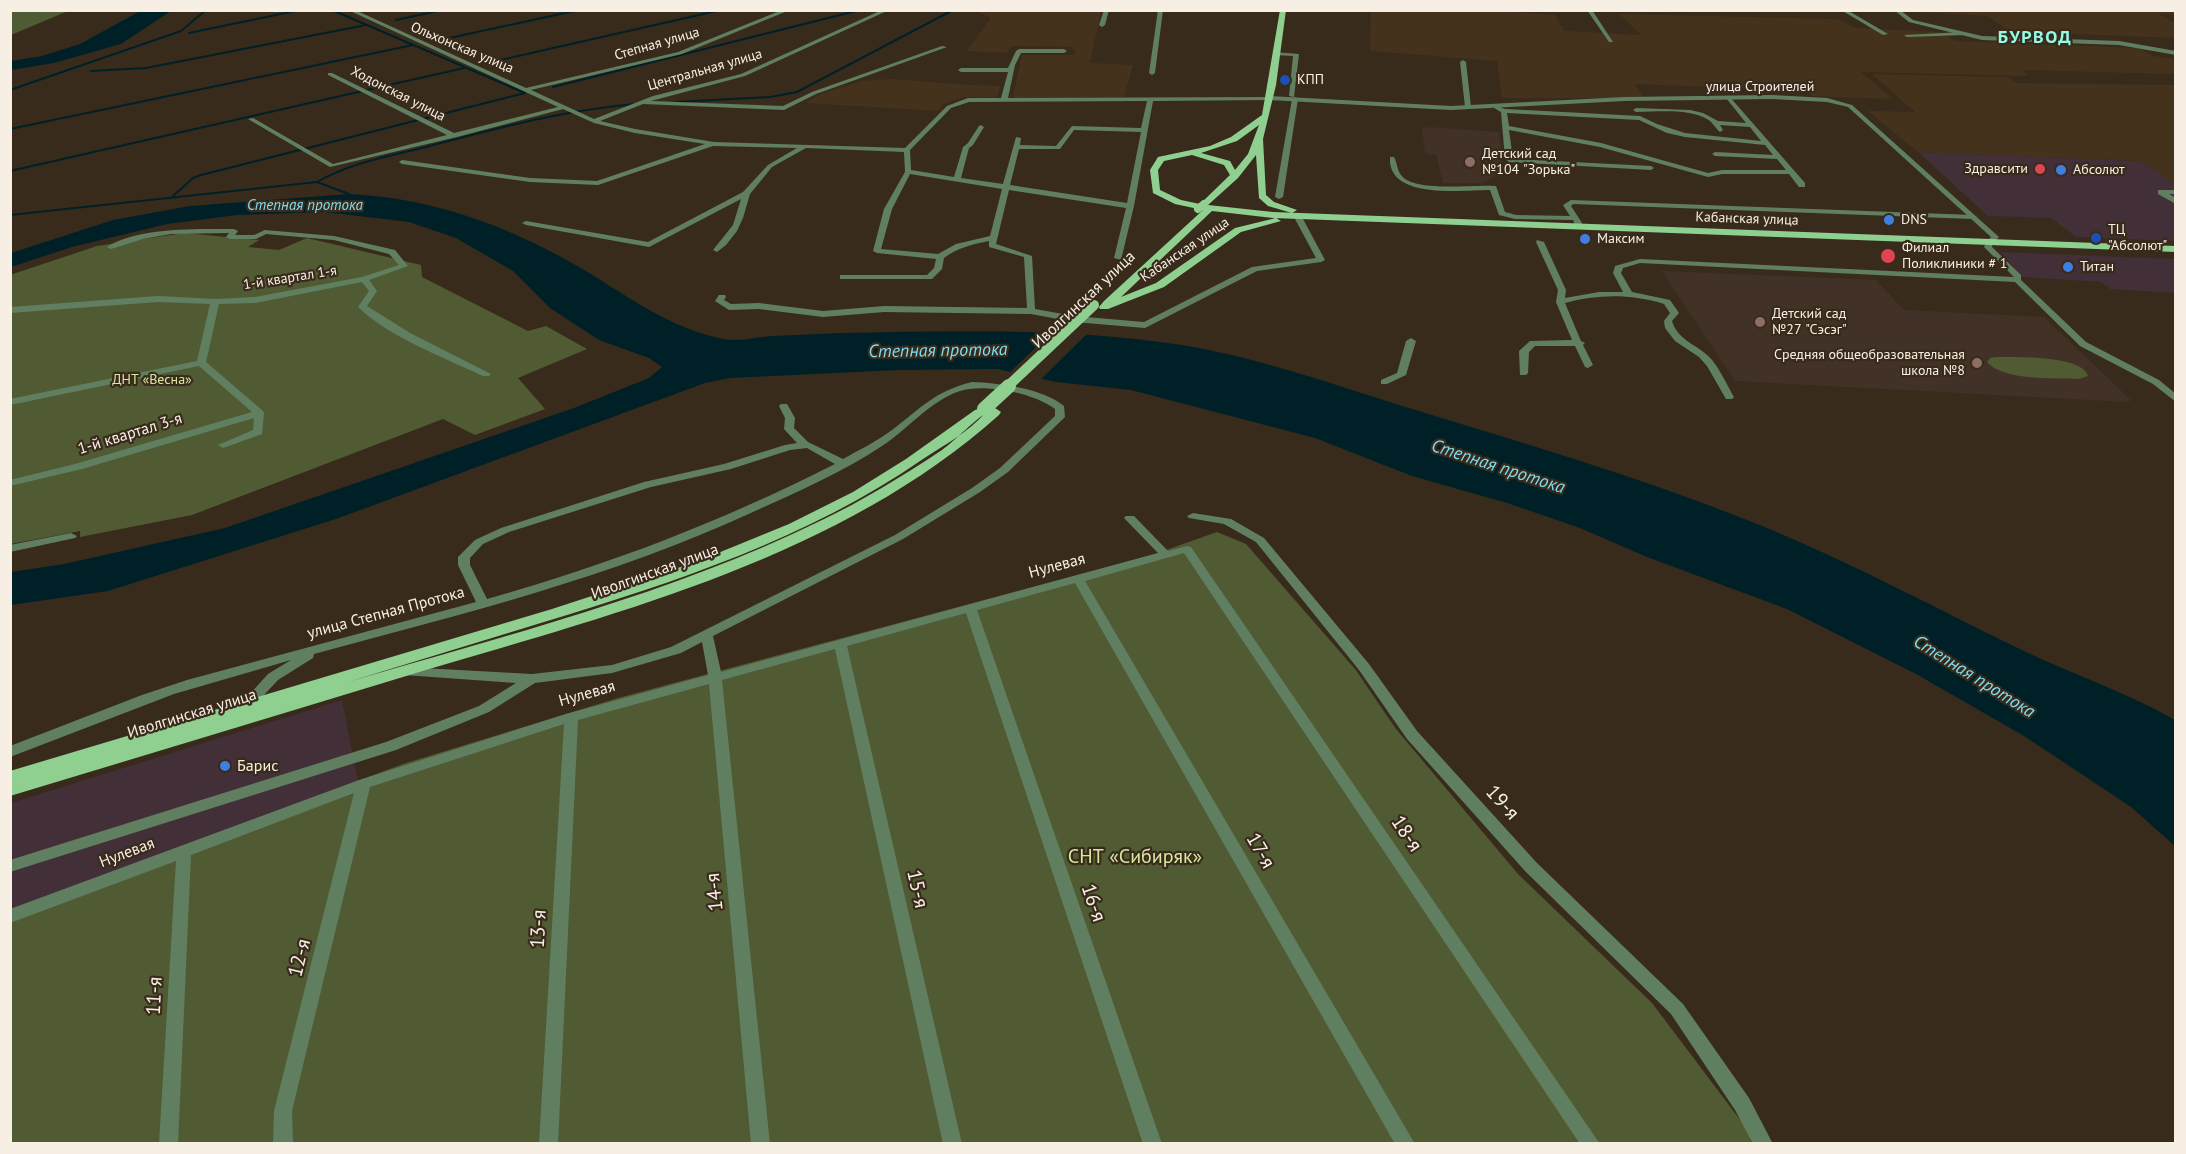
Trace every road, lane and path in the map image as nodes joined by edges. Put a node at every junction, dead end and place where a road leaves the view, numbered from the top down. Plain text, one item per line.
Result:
1 (350, 10) edge
2 (788, 10) edge
3 (887, 10) edge
4 (1107, 10) edge
5 (1161, 10) edge
6 (1283, 10) edge
7 (1589, 10) edge
8 (1843, 10) edge
9 (1896, 10) edge
10 (1102, 26) dead end
11 (1885, 34) dead end
12 (1963, 34) junction
13 (1907, 35) dead end
14 (1611, 41) dead end
15 (944, 47) dead end
16 (1065, 51) dead end
17 (1275, 53) junction
18 (2175, 53) edge
19 (1463, 62) dead end
20 (961, 69) dead end
21 (1011, 70) junction
22 (330, 74) dead end
23 (1152, 74) dead end
24 (528, 89) junction
25 (1269, 98) junction
26 (1294, 98) junction
27 (1729, 98) junction
28 (1150, 99) junction
29 (1628, 99) junction
30 (1004, 100) junction
31 (639, 102) junction
32 (1492, 106) junction
33 (566, 107) junction
34 (1468, 108) junction
35 (1636, 110) junction
36 (1504, 111) junction
37 (1266, 116) junction
38 (1641, 118) junction
39 (251, 119) dead end
40 (594, 120) junction
41 (1716, 123) junction
42 (1751, 125) junction
43 (981, 127) dead end
44 (1506, 127) junction
45 (1144, 130) junction
46 (455, 136) junction
47 (1259, 138) junction
48 (1705, 139) junction
49 (1725, 139) junction
50 (1766, 143) junction
51 (714, 144) junction
52 (806, 146) junction
53 (907, 150) junction
54 (1259, 152) junction
55 (1177, 154) junction
56 (1715, 154) junction
57 (1778, 157) junction
58 (1392, 158) dead end
59 (402, 162) dead end
60 (1652, 168) dead end
61 (908, 172) junction
62 (1722, 172) junction
63 (1791, 172) junction
64 (1235, 176) junction
65 (957, 179) junction
66 (1802, 185) dead end
67 (1006, 187) junction
68 (2175, 192) edge
69 (746, 194) junction
70 (1279, 197) dead end
71 (2175, 202) edge
72 (1130, 206) junction
73 (1206, 207) junction
74 (1318, 217) junction
75 (1974, 217) junction
76 (1299, 219) junction
77 (1577, 222) junction
78 (526, 223) dead end
79 (993, 238) junction
80 (1540, 242) dead end
81 (1990, 242) junction
82 (111, 247) dead end
83 (2175, 249) edge
84 (717, 250) dead end
85 (940, 256) junction
86 (1118, 258) dead end
87 (843, 276) dead end
88 (364, 279) junction
89 (2017, 280) junction
90 (1630, 296) junction
91 (722, 297) dead end
92 (215, 302) junction
93 (1560, 302) junction
94 (1099, 306) junction
95 (10, 310) edge
96 (1031, 311) junction
97 (1411, 341) dead end
98 (1580, 343) junction
99 (201, 363) junction
100 (1588, 364) dead end
101 (1523, 373) dead end
102 (486, 374) dead end
103 (1384, 381) dead end
104 (1729, 397) dead end
105 (2175, 399) edge
106 (10, 402) edge
107 (784, 406) dead end
108 (989, 411) junction
109 (259, 413) junction
110 (804, 444) junction
111 (224, 445) dead end
112 (843, 464) junction
113 (10, 483) edge
114 (1193, 516) dead end
115 (1130, 518) dead end
116 (71, 536) dead end
117 (10, 549) edge
118 (1187, 549) joint
119 (1165, 554) junction
120 (1078, 579) junction
121 (483, 603) junction
122 (970, 607) junction
123 (707, 636) junction
124 (348, 640) junction
125 (840, 643) junction
126 (404, 671) junction
127 (715, 677) junction
128 (532, 679) junction
129 (245, 707) junction
130 (571, 717) junction
131 (10, 752) edge
132 (10, 778) edge
133 (364, 784) junction
134 (10, 789) edge
135 (184, 850) junction
136 (10, 866) edge
137 (10, 916) edge
138 (168, 1143) edge
139 (283, 1143) edge
140 (549, 1143) edge
141 (761, 1143) edge
142 (953, 1143) edge
143 (1153, 1143) edge
144 (1406, 1143) edge
145 (1591, 1143) edge
146 (1764, 1143) edge

1 - 24 street, Ольхонская улица
2 - 24 street, Степная улица
3 - 31 street, Центральная улица
4 - 10 street
5 - 23 street
6 - 17 main road
7 - 14 street
8 - 11 street
9 - 12 street
12 - 13 street
12 - 18 street
15 - 31 street
16 - 21 street
17 - 25 main road
17 - 26 street
19 - 34 street
20 - 21 street
21 - 30 street
22 - 46 street, Ходонская улица
24 - 33 street, Ольхонская улица
25 - 26 street, улица Строителей
25 - 28 street, улица Строителей
25 - 37 main road
26 - 34 street, улица Строителей
26 - 70 street
27 - 29 street, улица Строителей
27 - 42 street
27 - 75 street, улица Строителей
28 - 30 street, улица Строителей
28 - 45 street
29 - 32 street, улица Строителей
29 - 35 street
30 - 53 street, улица Строителей
31 - 40 street, Центральная улица
32 - 34 street, улица Строителей
32 - 36 street
33 - 40 street, Ольхонская улица
33 - 46 street
35 - 38 street
35 - 41 street
36 - 38 street
36 - 44 street
37 - 47 main road
37 - 55 main road
38 - 48 street
39 - 46 street
40 - 51 street, Ольхонская улица
41 - 42 street
41 - 49 street
42 - 50 street
43 - 65 street
44 - 60 street
44 - 62 street
45 - 67 street
45 - 72 street
47 - 54 main road
47 - 64 main road
48 - 49 street
48 - 56 street
49 - 50 street
50 - 57 street
51 - 52 street
51 - 59 street
52 - 53 street
52 - 69 street
53 - 61 street
54 - 73 main road
54 - 74 main road
55 - 64 main road
55 - 74 main road, Кабанская улица
56 - 57 street
56 - 62 street
57 - 63 street
58 - 77 street
61 - 65 street
61 - 85 street
62 - 63 street
63 - 66 street
64 - 73 main road
65 - 67 street
67 - 72 street
67 - 79 street
68 - 71 street
69 - 78 street
69 - 84 street
72 - 86 street
73 - 94 main road, Иволгинская улица
74 - 76 main road, Кабанская улица
74 - 77 main road, Кабанская улица
75 - 77 street
75 - 81 street, улица Строителей
76 - 94 main road, Кабанская улица
76 - 96 street
77 - 81 main road, Кабанская улица
79 - 85 street
79 - 96 street
80 - 93 street
81 - 83 main road, Кабанская улица
81 - 89 street
82 - 88 street, 1-й квартал 1-я
85 - 87 street
88 - 92 street, 1-й квартал 1-я
88 - 102 street
89 - 90 street
89 - 105 street
90 - 93 street
90 - 104 street
91 - 96 street
92 - 95 street, 1-й квартал 1-я
92 - 99 street
93 - 98 street
94 - 108 main road, Иволгинская улица
97 - 103 street
98 - 100 street
98 - 101 street
99 - 106 street
99 - 109 street
107 - 110 street
108 - 126 main road, Иволгинская улица
108 - 129 main road, Иволгинская улица
109 - 111 street
109 - 113 street, 1-й квартал 3-я
110 - 112 street
110 - 121 street, улица Степная Протока
112 - 121 street
112 - 123 street
114 - 146 street, 19-я
115 - 119 street
116 - 117 street
118 - 119 street, Нулевая
118 - 145 street, 18-я
119 - 120 street, Нулевая
120 - 122 street, Нулевая
120 - 144 street, 17-я
121 - 124 street, улица Степная Протока
122 - 125 street, Нулевая
122 - 143 street, 16-я
123 - 127 street, 14-я
123 - 128 street
124 - 129 street
124 - 131 street, улица Степная Протока
125 - 127 street, Нулевая
125 - 142 street, 15-я
126 - 128 street
126 - 134 main road, Иволгинская улица
127 - 130 street, Нулевая
127 - 141 street, 14-я
128 - 136 street
129 - 132 main road, Иволгинская улица
130 - 133 street, Нулевая
130 - 140 street, 13-я
133 - 135 street, Нулевая
133 - 139 street, 12-я
135 - 137 street, Нулевая
135 - 138 street, 11-я

